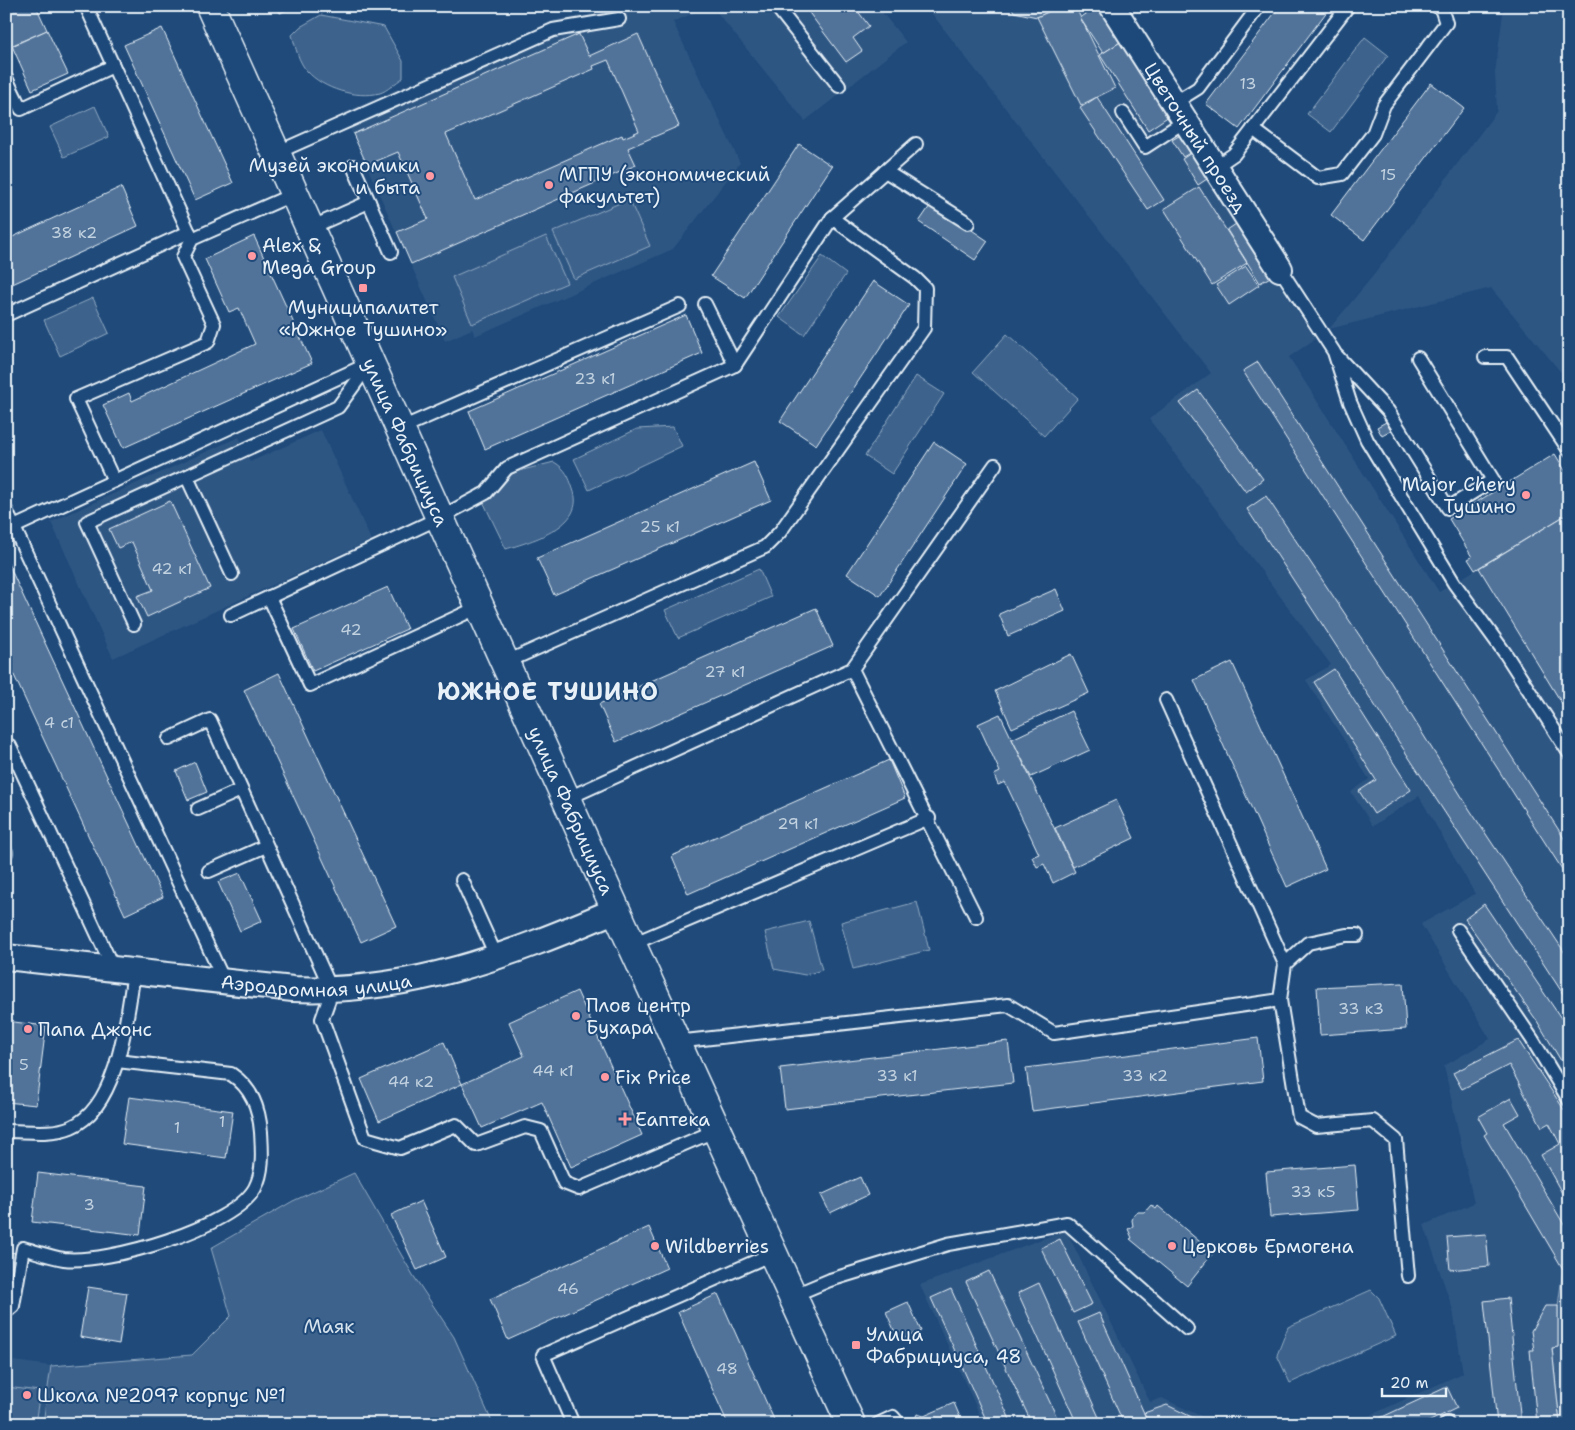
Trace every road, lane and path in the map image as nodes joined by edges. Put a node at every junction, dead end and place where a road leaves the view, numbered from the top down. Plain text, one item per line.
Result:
1 (86, 6) edge
2 (210, 6) edge
3 (776, 6) edge
4 (1112, 6) edge
5 (1259, 6) edge
6 (1348, 6) edge
7 (1436, 6) edge
8 (619, 19) dead end
9 (113, 66) junction
10 (6, 78) edge
11 (839, 86) dead end
12 (1179, 112) junction
13 (1123, 113) dead end
14 (1253, 129) junction
15 (916, 144) dead end
16 (276, 153) junction
17 (353, 166) dead end
18 (1215, 167) junction
19 (886, 171) junction
20 (294, 194) junction
21 (368, 202) junction
22 (832, 218) junction
23 (968, 223) dead end
24 (310, 228) junction
25 (190, 236) junction
26 (391, 252) dead end
27 (1280, 269) joint
28 (706, 304) dead end
29 (680, 306) dead end
30 (6, 315) edge
31 (1334, 352) junction
32 (1486, 357) dead end
33 (1418, 358) dead end
34 (370, 363) junction
35 (734, 365) junction
36 (399, 429) junction
37 (1569, 450) edge
38 (995, 465) dead end
39 (187, 476) junction
40 (114, 481) junction
41 (6, 510) edge
42 (439, 518) junction
43 (14, 527) junction
44 (232, 574) dead end
45 (269, 597) junction
46 (480, 606) junction
47 (231, 615) dead end
48 (134, 624) dead end
49 (504, 662) junction
50 (852, 669) junction
51 (1166, 700) dead end
52 (169, 739) dead end
53 (1567, 744) edge
54 (10, 746) dead end
55 (241, 790) junction
56 (566, 799) junction
57 (198, 809) dead end
58 (929, 818) junction
59 (266, 846) junction
60 (209, 871) dead end
61 (462, 880) dead end
62 (616, 910) junction
63 (976, 917) dead end
64 (1458, 930) dead end
65 (1357, 935) dead end
66 (632, 944) junction
67 (6, 957) edge
68 (497, 958) junction
69 (1286, 964) junction
70 (124, 971) junction
71 (225, 983) junction
72 (332, 991) junction
73 (1280, 1000) junction
74 (676, 1042) junction
75 (117, 1061) junction
76 (1569, 1100) edge
77 (6, 1130) edge
78 (717, 1130) junction
79 (772, 1254) junction
80 (1408, 1276) dead end
81 (792, 1296) junction
82 (6, 1312) edge
83 (1187, 1329) dead end
84 (573, 1424) edge
85 (851, 1424) edge
86 (878, 1424) edge
87 (899, 1424) edge

1 - 9 lane
2 - 16 main road, улица Фабрициуса
3 - 11 lane
4 - 12 street, Цветочный проезд
5 - 12 lane
6 - 14 lane
7 - 14 lane
8 - 16 lane
9 - 10 lane
9 - 25 lane
12 - 13 lane
12 - 18 street, Цветочный проезд
14 - 18 lane
15 - 19 lane
16 - 20 main road, улица Фабрициуса
17 - 21 lane
18 - 27 street, Цветочный проезд
19 - 22 lane
19 - 23 lane
20 - 24 main road, улица Фабрициуса
20 - 25 lane
21 - 24 lane
21 - 26 lane
22 - 35 lane
22 - 49 lane
24 - 34 main road, улица Фабрициуса
25 - 30 lane
25 - 40 lane
27 - 31 lane
28 - 35 lane
29 - 36 lane
31 - 33 lane
31 - 53 lane
32 - 37 lane
34 - 36 main road, улица Фабрициуса
34 - 39 lane
34 - 40 lane
35 - 42 lane
36 - 42 main road, улица Фабрициуса
38 - 50 lane
39 - 44 lane
39 - 48 lane
40 - 43 lane
41 - 43 lane
42 - 45 lane
42 - 46 main road, улица Фабрициуса
43 - 71 lane
45 - 46 lane
45 - 47 lane
46 - 49 main road, улица Фабрициуса
49 - 56 main road, улица Фабрициуса
50 - 56 lane
50 - 58 lane
51 - 69 lane
52 - 55 lane
54 - 70 lane
55 - 57 lane
55 - 59 lane
56 - 62 main road, улица Фабрициуса
58 - 63 lane
58 - 66 lane
59 - 60 lane
59 - 72 lane
61 - 68 lane
62 - 66 main road, улица Фабрициуса
62 - 68 street, Аэродромная улица
64 - 76 lane
65 - 69 lane
66 - 74 main road, улица Фабрициуса
67 - 70 street, Аэродромная улица
68 - 72 street, Аэродромная улица
69 - 73 lane
70 - 71 street, Аэродромная улица
70 - 75 lane
71 - 72 street, Аэродромная улица
72 - 78 lane
73 - 74 lane
73 - 80 lane
74 - 78 main road, улица Фабрициуса
75 - 77 lane
75 - 82 lane
78 - 79 main road, улица Фабрициуса
79 - 81 main road, улица Фабрициуса
79 - 84 lane
81 - 83 lane
81 - 85 main road, улица Фабрициуса
86 - 87 lane

